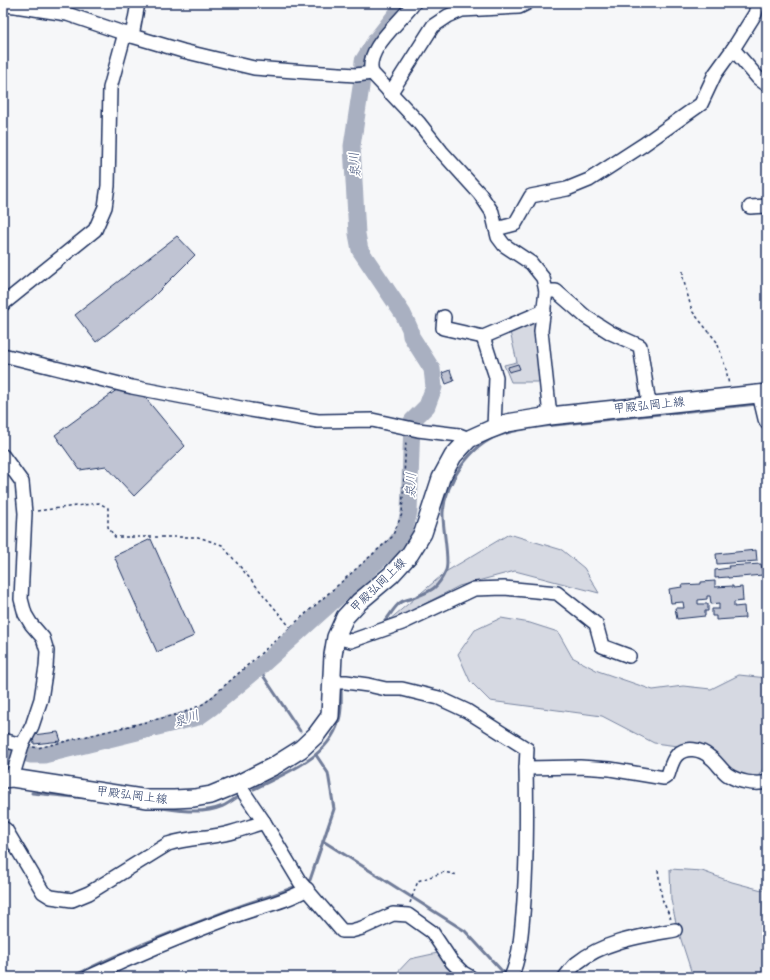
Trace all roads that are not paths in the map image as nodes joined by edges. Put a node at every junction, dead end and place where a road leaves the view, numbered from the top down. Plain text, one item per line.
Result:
1 (138, 3) edge
2 (414, 3) edge
3 (527, 3) edge
4 (758, 3) edge
5 (3, 5) edge
6 (129, 34) junction
7 (733, 49) junction
8 (365, 74) junction
9 (767, 85) edge
10 (389, 92) junction
11 (767, 206) edge
12 (750, 207) dead end
13 (496, 229) junction
14 (546, 290) junction
15 (3, 304) edge
16 (544, 311) junction
17 (444, 317) dead end
18 (483, 337) junction
19 (3, 355) edge
20 (762, 397) edge
21 (649, 404) junction
22 (550, 416) junction
23 (767, 423) edge
24 (494, 428) junction
25 (470, 439) junction
26 (3, 456) edge
27 (344, 639) junction
28 (629, 656) dead end
29 (339, 682) junction
30 (3, 740) edge
31 (20, 751) junction
32 (526, 768) junction
33 (8, 778) edge
34 (767, 782) edge
35 (238, 784) junction
36 (264, 822) junction
37 (3, 828) edge
38 (304, 886) junction
39 (674, 930) road end
40 (512, 976) edge
41 (89, 977) edge
42 (470, 977) edge
43 (565, 977) edge

1 - 6 street
2 - 8 street
3 - 10 street
4 - 7 street
5 - 6 street
6 - 8 street
6 - 15 street
7 - 9 street
7 - 13 street
8 - 10 street
10 - 13 street
11 - 12 street
13 - 14 street
14 - 16 street
14 - 21 street
16 - 18 street
16 - 22 street
17 - 18 street
18 - 24 street
19 - 25 street
20 - 21 main road, 甲殿弘岡上線
20 - 23 street
21 - 22 main road, 甲殿弘岡上線
22 - 24 main road, 甲殿弘岡上線
24 - 25 main road, 甲殿弘岡上線
25 - 27 main road, 甲殿弘岡上線
26 - 31 street
27 - 28 street
27 - 29 main road, 甲殿弘岡上線
29 - 32 street
29 - 35 main road, 甲殿弘岡上線
30 - 31 street
31 - 33 street
32 - 34 street
32 - 40 street
33 - 35 main road, 甲殿弘岡上線
35 - 36 street
36 - 37 street
36 - 38 street
38 - 41 street
38 - 42 street
39 - 43 street

